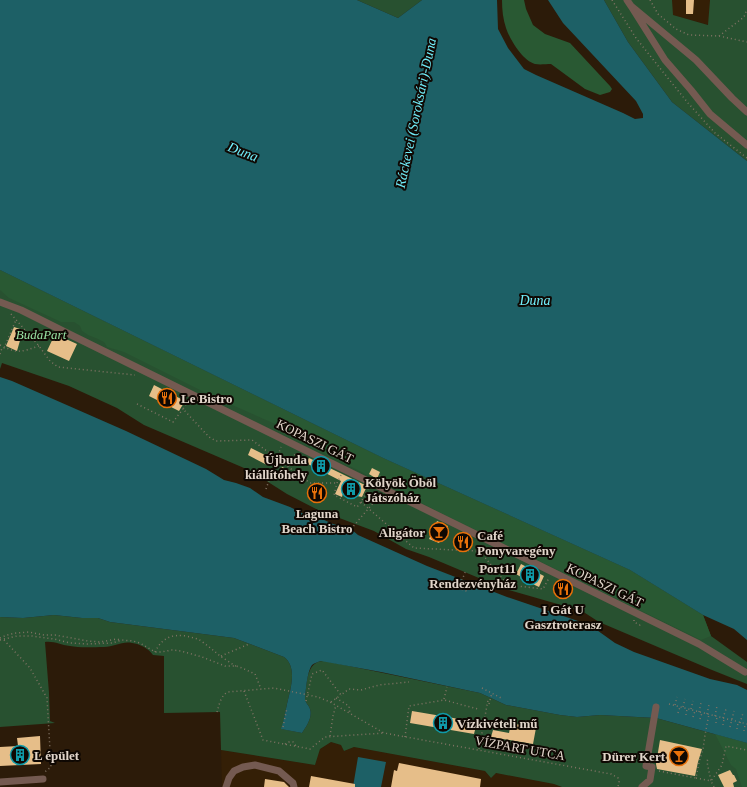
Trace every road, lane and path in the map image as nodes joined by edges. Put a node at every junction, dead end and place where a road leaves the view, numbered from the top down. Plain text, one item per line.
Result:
1 (650, 0) edge
2 (629, 3) edge
3 (747, 10) edge
4 (719, 36) junction
5 (747, 42) edge
6 (747, 112) edge
7 (747, 145) edge
8 (0, 302) edge
9 (11, 314) dead end
10 (16, 320) junction
11 (0, 346) edge
12 (39, 346) junction
13 (4, 348) junction
14 (0, 354) edge
15 (135, 375) dead end
16 (192, 394) junction
17 (137, 404) dead end
18 (184, 409) junction
19 (284, 439) junction
20 (299, 447) junction
21 (277, 459) junction
22 (288, 467) junction
23 (371, 482) junction
24 (266, 489) dead end
25 (385, 489) junction
26 (361, 502) junction
27 (369, 508) junction
28 (350, 529) dead end
29 (466, 570) dead end
30 (552, 572) junction
31 (469, 592) dead end
32 (0, 639) edge
33 (3, 640) junction
34 (122, 640) junction
35 (248, 644) dead end
36 (155, 652) junction
37 (220, 656) junction
38 (236, 666) junction
39 (745, 672) dead end
40 (409, 682) dead end
41 (447, 687) dead end
42 (482, 688) dead end
43 (261, 689) junction
44 (244, 691) junction
45 (492, 694) junction
46 (341, 695) junction
47 (677, 697) dead end
48 (336, 698) junction
49 (503, 699) dead end
50 (685, 699) dead end
51 (444, 700) junction
52 (488, 700) dead end
53 (306, 701) dead end
54 (693, 701) dead end
55 (330, 702) junction
56 (701, 703) dead end
57 (489, 704) dead end
58 (669, 704) dead end
59 (336, 705) junction
60 (675, 705) junction
61 (709, 705) dead end
62 (717, 706) dead end
63 (656, 707) dead end
64 (681, 707) junction
65 (286, 708) dead end
66 (726, 708) dead end
67 (478, 709) dead end
68 (688, 709) junction
69 (691, 710) junction
70 (695, 710) junction
71 (734, 711) dead end
72 (218, 712) dead end
73 (699, 712) junction
74 (702, 712) junction
75 (678, 713) dead end
76 (743, 713) dead end
77 (350, 714) junction
78 (708, 714) junction
79 (686, 715) dead end
80 (716, 716) junction
81 (693, 717) dead end
82 (724, 718) junction
83 (700, 719) dead end
84 (732, 720) junction
85 (740, 722) junction
86 (716, 723) dead end
87 (746, 724) edge
88 (723, 725) dead end
89 (283, 727) dead end
90 (730, 727) dead end
91 (737, 729) dead end
92 (744, 731) dead end
93 (384, 733) junction
94 (330, 736) junction
95 (405, 737) junction
96 (479, 750) junction
97 (747, 750) edge
98 (708, 758) dead end
99 (655, 770) dead end
100 (696, 778) junction
101 (43, 779) joint
102 (711, 781) junction
103 (0, 782) edge
104 (226, 787) edge
105 (294, 787) edge
106 (618, 787) edge
107 (642, 787) edge
108 (714, 787) edge

1 - 4 path
2 - 6 street
2 - 7 street
3 - 4 path
4 - 5 path
8 - 16 street, KOPASZI GÁT
9 - 10 path
10 - 12 path
10 - 13 path
11 - 13 path
12 - 13 path
12 - 15 path
13 - 14 path
16 - 18 path
16 - 19 street, KOPASZI GÁT
17 - 18 path
18 - 21 path
19 - 20 street, KOPASZI GÁT
19 - 21 path
20 - 22 path
20 - 23 street, KOPASZI GÁT
21 - 22 path
21 - 24 path
22 - 26 path
23 - 25 street, KOPASZI GÁT
23 - 26 path
25 - 27 path
25 - 30 street, KOPASZI GÁT
26 - 27 path
27 - 28 path
27 - 30 path
29 - 31 path
30 - 39 street, KOPASZI GÁT
32 - 33 path
32 - 34 path
33 - 34 path
33 - 101 path
34 - 36 path
35 - 37 path
36 - 37 path
36 - 38 path
37 - 38 path
38 - 43 path
40 - 46 path
41 - 51 path
42 - 45 path
43 - 44 path, VÍZPART UTCA
43 - 55 path, VÍZPART UTCA
44 - 72 path, VÍZPART UTCA
44 - 94 path
45 - 49 path
45 - 57 path
46 - 48 path
46 - 53 path
47 - 60 path
48 - 55 path
48 - 77 path
50 - 64 path
51 - 67 path
51 - 95 path
52 - 96 path
54 - 69 path
55 - 59 path, VÍZPART UTCA
56 - 73 path
58 - 60 path
59 - 77 path, VÍZPART UTCA
59 - 94 path
60 - 64 path
61 - 78 path
62 - 80 path
63 - 107 street
64 - 68 path
64 - 75 path
65 - 89 path
66 - 82 path
68 - 69 path
68 - 79 path
69 - 70 path
70 - 73 path
70 - 81 path
71 - 84 path
73 - 74 path
74 - 78 path
74 - 83 path
76 - 85 path
77 - 93 path, VÍZPART UTCA
78 - 80 path
78 - 100 path
80 - 82 path
80 - 86 path
82 - 84 path
82 - 88 path
84 - 85 path
84 - 90 path
85 - 87 path
85 - 91 path
87 - 92 path
93 - 94 path
93 - 95 path, VÍZPART UTCA
95 - 96 path, VÍZPART UTCA
96 - 106 path, VÍZPART UTCA
97 - 102 path
98 - 102 path
99 - 100 path
100 - 102 path
101 - 103 street
102 - 108 path
104 - 105 street

